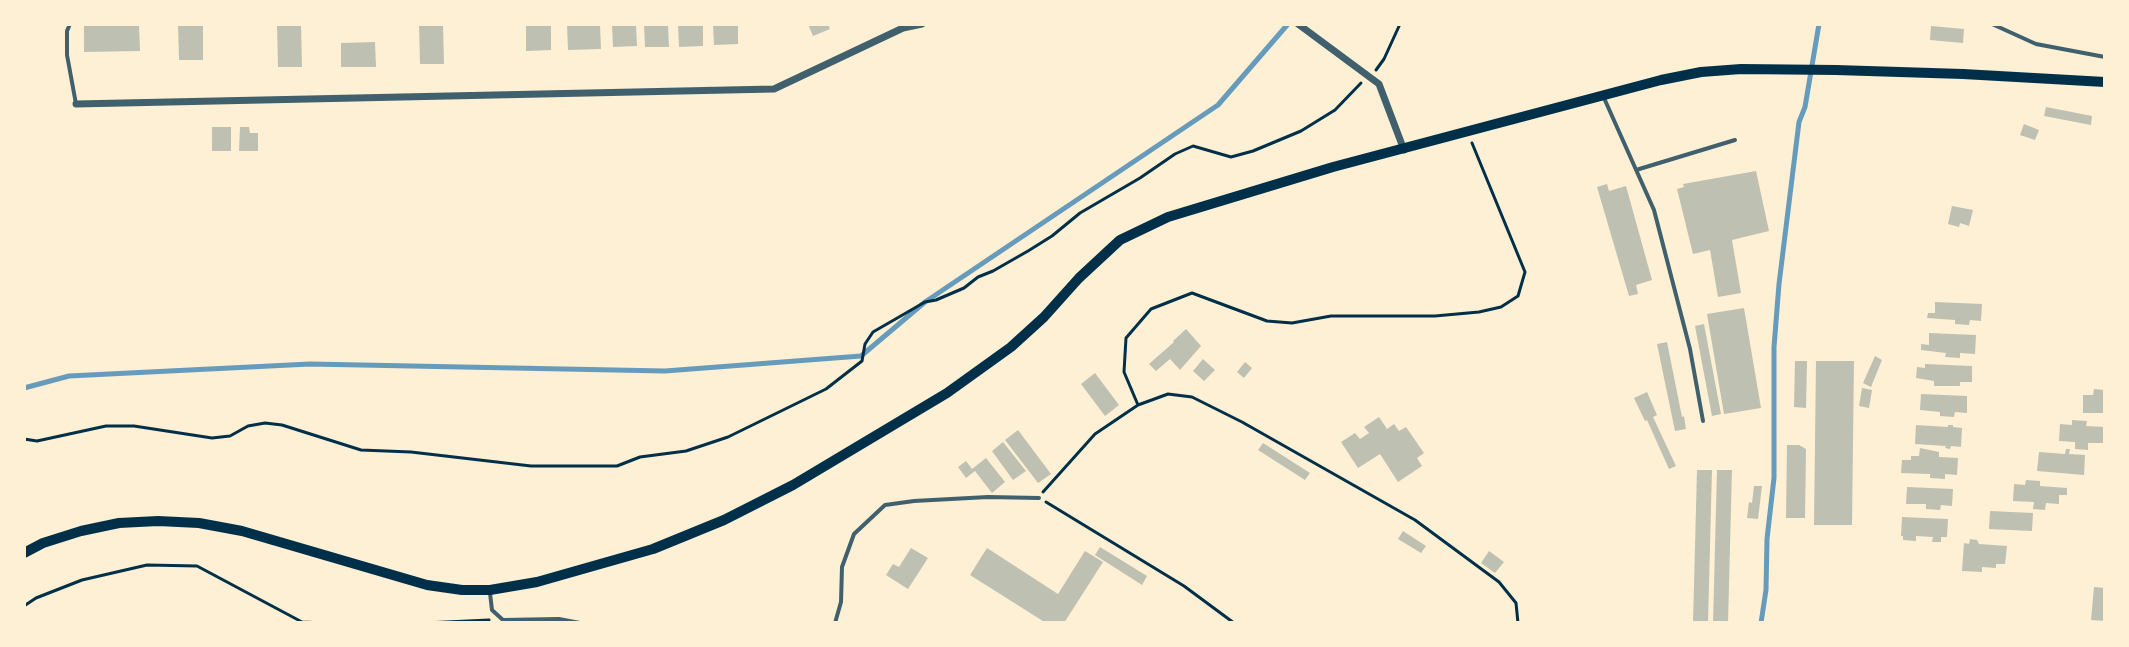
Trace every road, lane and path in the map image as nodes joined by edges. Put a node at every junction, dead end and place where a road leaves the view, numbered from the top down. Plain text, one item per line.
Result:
1 (70, 24) edge
2 (922, 24) edge
3 (1298, 24) edge
4 (1400, 24) edge
5 (1992, 24) edge
6 (2105, 57) edge
7 (1369, 77) junction
8 (2105, 82) edge
9 (1603, 96) junction
10 (76, 104) joint
11 (1468, 132) junction
12 (1735, 140) dead end
13 (1404, 150) junction
14 (1636, 170) junction
15 (1138, 405) junction
16 (1703, 421) dead end
17 (24, 439) edge
18 (1039, 498) junction
19 (24, 553) edge
20 (490, 590) junction
21 (24, 606) edge
22 (503, 620) junction
23 (325, 623) edge
24 (425, 623) edge
25 (580, 623) edge
26 (835, 623) edge
27 (1234, 623) edge
28 (1518, 623) edge

1 - 10 lane
2 - 10 street
3 - 7 street
4 - 7 path
5 - 6 lane
7 - 13 street
7 - 17 path
8 - 9 main road
9 - 11 main road
9 - 14 lane
11 - 13 main road
11 - 15 path
12 - 14 lane
13 - 20 main road
14 - 16 lane
15 - 18 path
15 - 28 path
18 - 26 lane
18 - 27 path
19 - 20 main road
20 - 22 lane
21 - 23 path
22 - 24 path
22 - 25 lane

